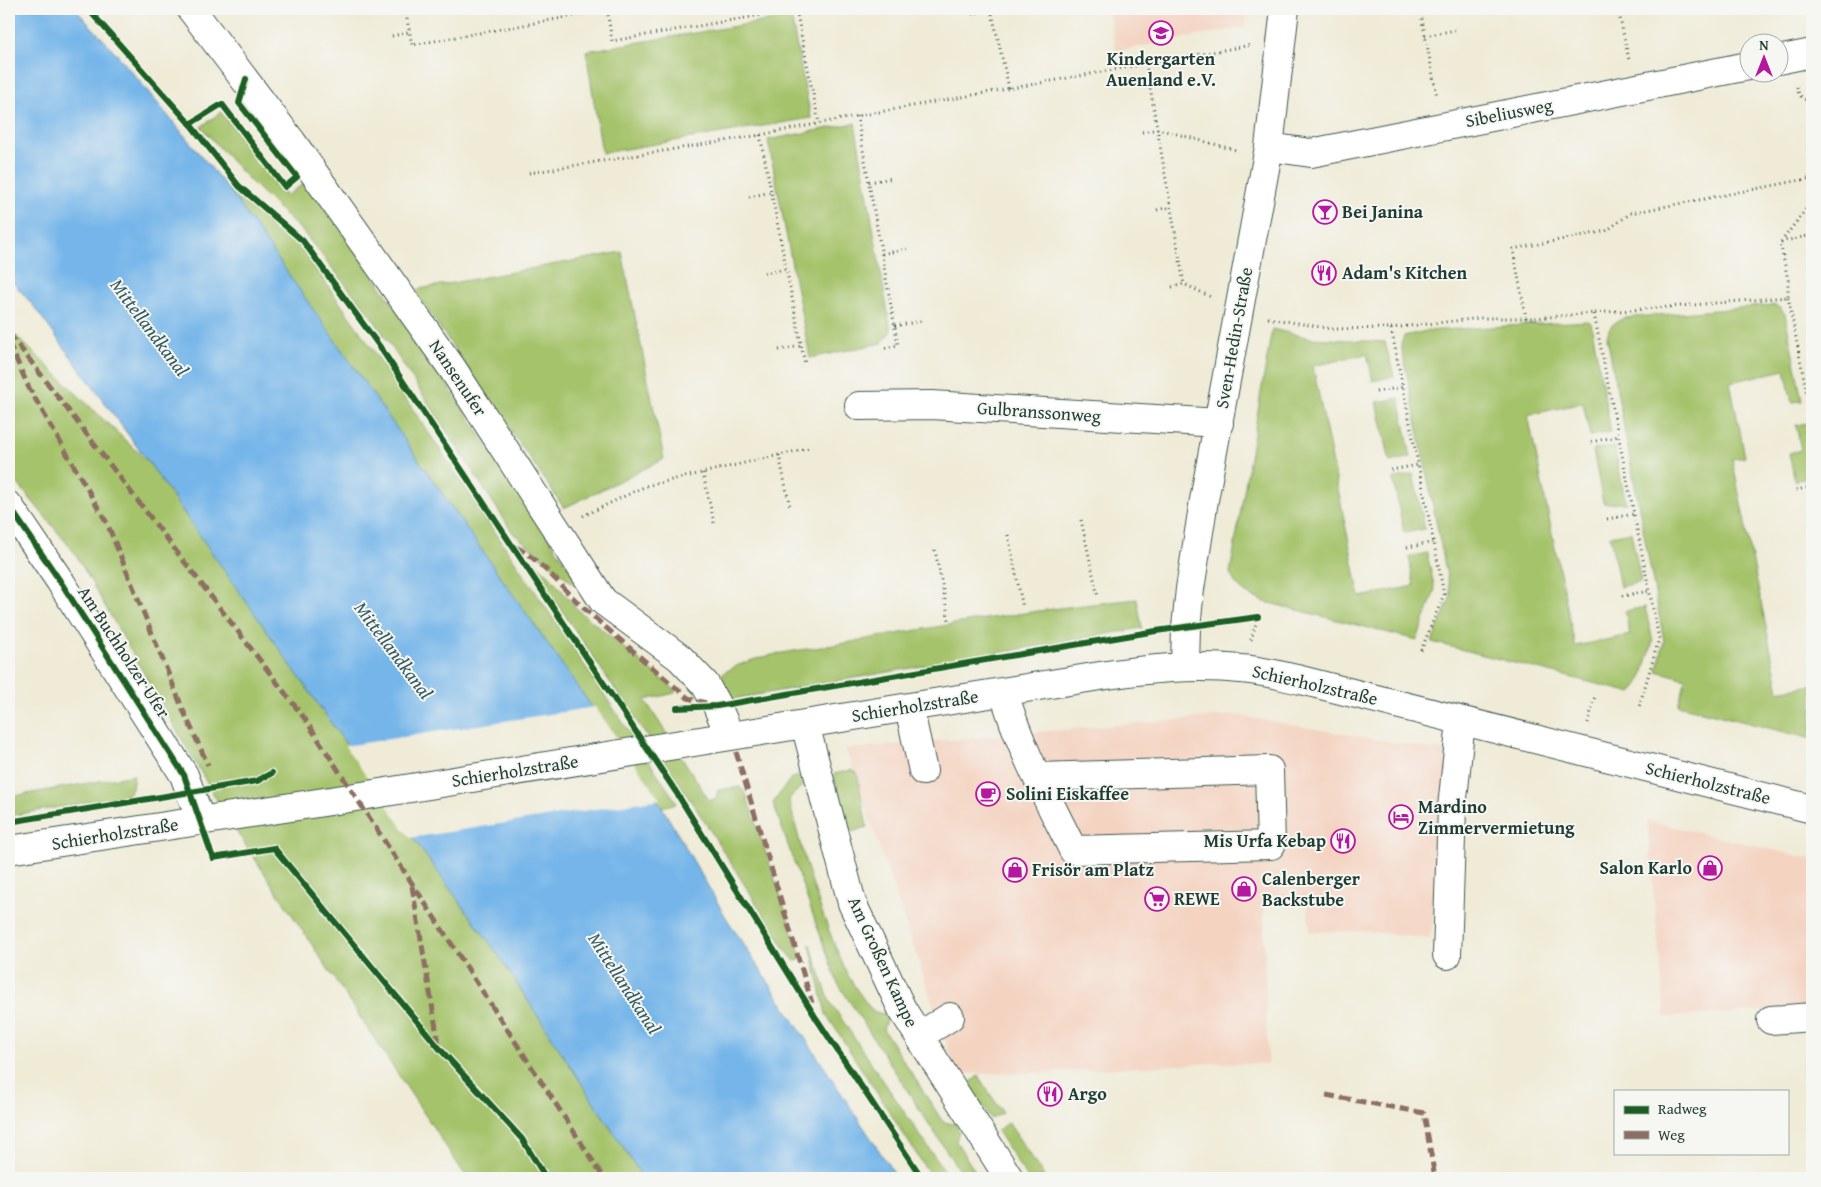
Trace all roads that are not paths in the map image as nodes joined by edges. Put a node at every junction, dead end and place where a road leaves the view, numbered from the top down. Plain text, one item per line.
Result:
1 (191, 9) edge
2 (1285, 9) edge
3 (1812, 53) edge
4 (1788, 58) edge
5 (1738, 68) edge
6 (1269, 147) junction
7 (860, 406) dead end
8 (1219, 423) junction
9 (9, 506) edge
10 (1185, 666) junction
11 (1004, 692) junction
12 (908, 707) junction
13 (1461, 721) junction
14 (805, 724) junction
15 (730, 736) junction
16 (923, 771) dead end
17 (1038, 777) junction
18 (1812, 809) edge
19 (201, 821) junction
20 (9, 850) edge
21 (1447, 955) dead end
22 (950, 1017) dead end
23 (1812, 1017) edge
24 (1770, 1020) dead end
25 (919, 1036) junction
26 (1009, 1178) edge

1 - 15 street, Nansenufer
2 - 6 street, Sven-Hedin-Straße
3 - 4 street
5 - 6 street, Sibeliusweg
6 - 8 street, Sven-Hedin-Straße
7 - 8 street, Gulbranssonweg
8 - 10 street, Sven-Hedin-Straße
9 - 19 street, Am Buchholzer Ufer
10 - 11 street, Schierholzstraße
10 - 13 street, Schierholzstraße
11 - 12 street, Schierholzstraße
11 - 17 street
12 - 14 street, Schierholzstraße
12 - 16 street
13 - 18 street, Schierholzstraße
13 - 21 street
14 - 15 street, Schierholzstraße
14 - 25 street, Am Großen Kampe
15 - 19 street, Schierholzstraße
17 - 17 street
19 - 20 street, Schierholzstraße
22 - 25 street
23 - 24 street
25 - 26 street, Am Großen Kampe

